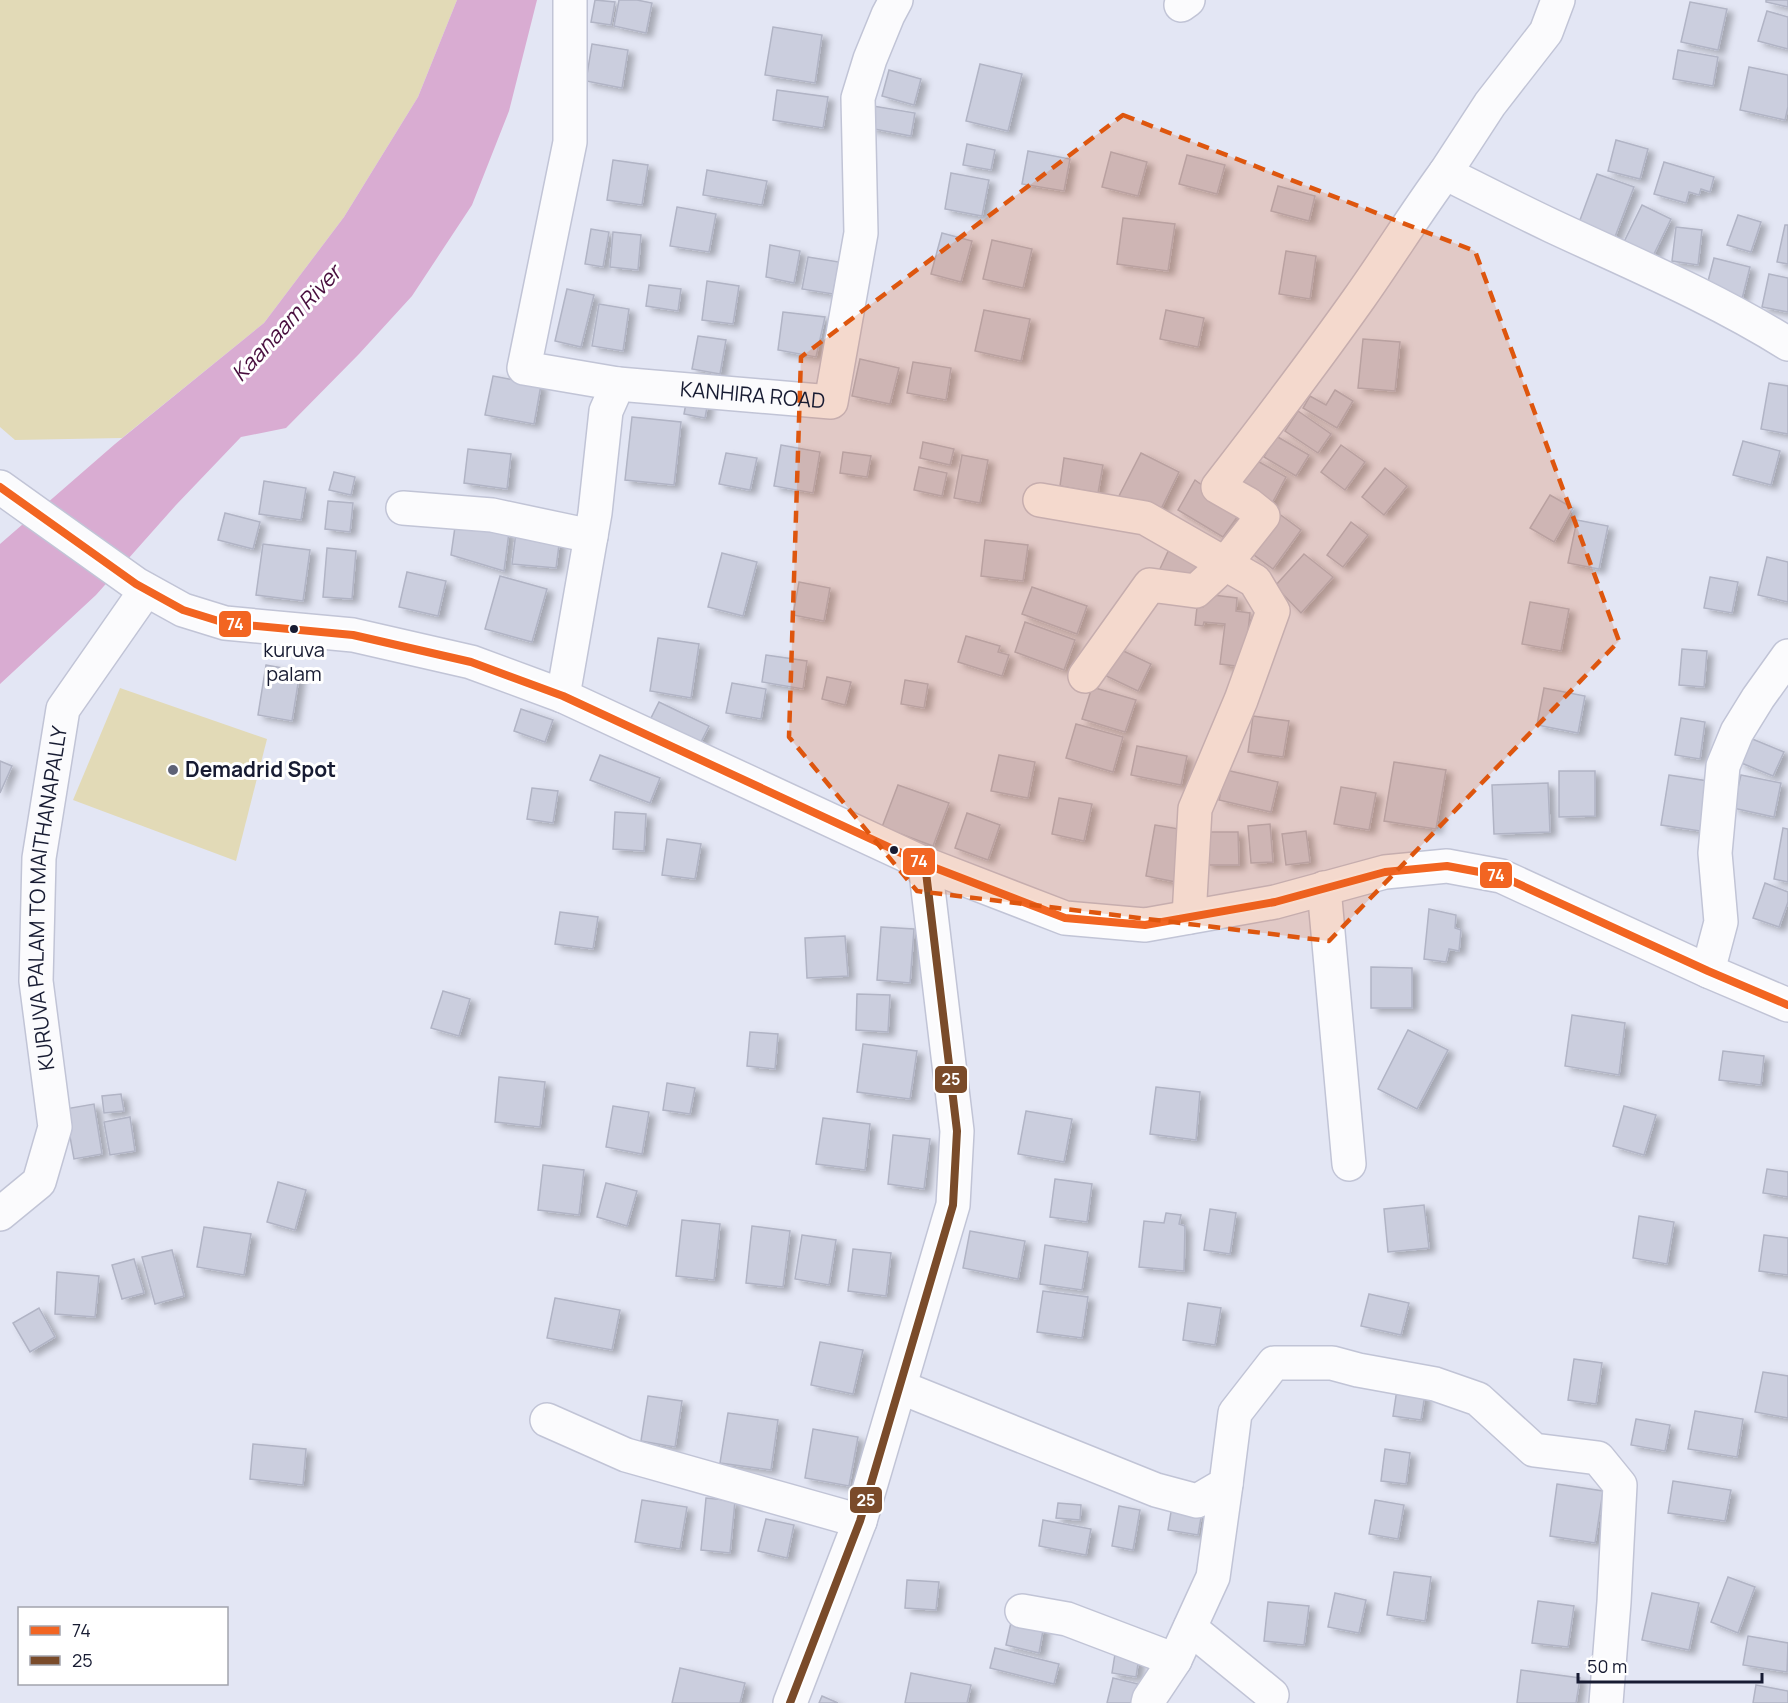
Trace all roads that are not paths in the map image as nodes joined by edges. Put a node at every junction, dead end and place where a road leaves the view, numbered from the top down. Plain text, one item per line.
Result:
1 (570, 0) edge
2 (896, 0) edge
3 (1558, 0) edge
4 (1445, 173) junction
5 (1788, 344) edge
6 (618, 384) junction
7 (7, 491) edge
8 (1040, 500) dead end
9 (403, 508) dead end
10 (591, 536) junction
11 (1224, 564) junction
12 (141, 587) junction
13 (1788, 656) edge
14 (1085, 676) dead end
15 (563, 696) junction
16 (925, 864) junction
17 (1324, 888) junction
18 (1189, 917) junction
19 (1708, 971) junction
20 (1788, 1005) edge
21 (1349, 1164) dead end
22 (0, 1214) edge
23 (900, 1387) junction
24 (547, 1420) dead end
25 (1226, 1484) junction
26 (860, 1521) junction
27 (1022, 1611) dead end
28 (1190, 1628) junction
29 (1175, 1660) junction
30 (1272, 1695) dead end
31 (789, 1703) edge
32 (1148, 1703) edge
33 (1606, 1703) edge

1 - 6 street
2 - 6 street, KANHIRA ROAD
3 - 4 street
4 - 5 street
4 - 11 street
6 - 10 street
7 - 12 street
8 - 11 street
9 - 10 street
10 - 15 street
11 - 14 street
11 - 18 street
12 - 15 street
12 - 22 street, KURUVA PALAM TO MAITHANAPALLY
13 - 19 street
15 - 16 street
16 - 18 street
16 - 23 street
17 - 18 street
17 - 19 street
17 - 21 street
19 - 20 street
23 - 25 street
23 - 26 street
24 - 26 street
25 - 28 street
25 - 33 street
26 - 31 street
27 - 29 street
28 - 29 street
28 - 30 street
29 - 32 street

